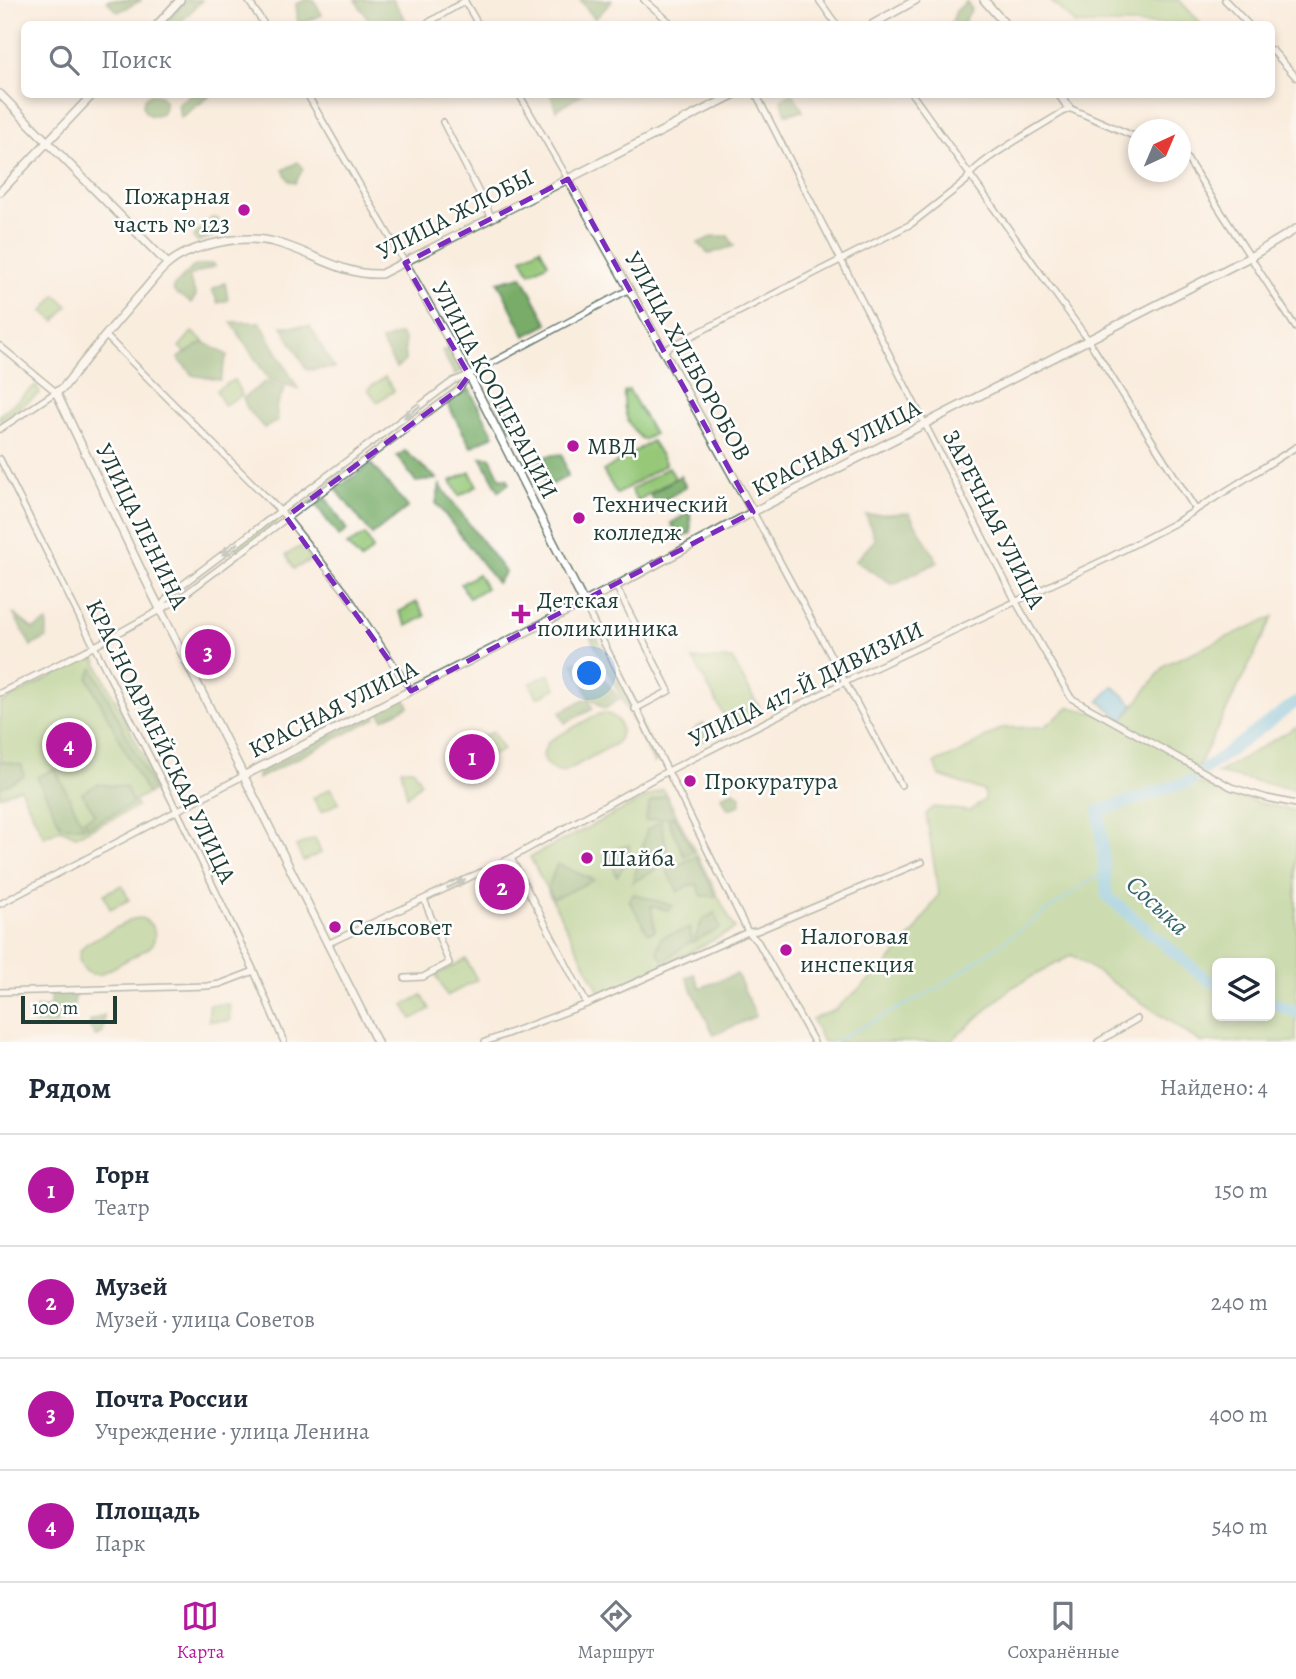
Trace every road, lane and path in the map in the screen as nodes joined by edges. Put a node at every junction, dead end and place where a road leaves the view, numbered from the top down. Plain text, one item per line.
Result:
1 (180, 0) edge
2 (248, 0) edge
3 (644, 0) edge
4 (819, 0) edge
5 (916, 0) edge
6 (984, 0) edge
7 (1225, 0) edge
8 (464, 1) edge
9 (161, 21) edge
10 (262, 21) edge
11 (431, 21) edge
12 (476, 21) edge
13 (668, 21) edge
14 (834, 21) edge
15 (878, 21) edge
16 (1002, 21) edge
17 (1245, 21) edge
18 (1275, 53) edge
19 (1296, 77) edge
20 (0, 94) edge
21 (89, 98) edge
22 (310, 98) edge
23 (521, 98) edge
24 (727, 98) edge
25 (758, 98) edge
26 (915, 98) edge
27 (1062, 98) edge
28 (1069, 108) junction
29 (443, 122) dead end
30 (1128, 133) edge
31 (48, 142) junction
32 (1191, 164) edge
33 (968, 175) junction
34 (568, 179) junction
35 (0, 192) edge
36 (492, 218) junction
37 (1296, 229) edge
38 (1250, 257) junction
39 (841, 261) junction
40 (405, 263) junction
41 (168, 264) junction
42 (628, 290) junction
43 (1296, 328) edge
44 (105, 335) junction
45 (1089, 341) junction
46 (0, 346) edge
47 (662, 351) junction
48 (469, 375) junction
49 (56, 392) junction
50 (925, 425) junction
51 (0, 429) edge
52 (1296, 447) edge
53 (0, 458) edge
54 (1196, 510) junction
55 (281, 511) junction
56 (753, 512) junction
57 (286, 517) junction
58 (616, 586) junction
59 (1016, 602) junction
60 (584, 603) junction
61 (159, 609) junction
62 (95, 646) junction
63 (845, 682) junction
64 (411, 691) junction
65 (0, 693) edge
66 (635, 709) junction
67 (666, 772) junction
68 (243, 776) junction
69 (901, 785) dead end
70 (1296, 804) edge
71 (177, 811) junction
72 (511, 858) junction
73 (922, 862) dead end
74 (424, 899) junction
75 (0, 904) edge
76 (748, 932) junction
77 (327, 944) junction
78 (254, 971) junction
79 (405, 978) dead end
80 (0, 992) edge
81 (587, 1004) junction
82 (1137, 1019) dead end
83 (284, 1042) edge
84 (377, 1042) edge
85 (485, 1042) edge
86 (814, 1042) edge
87 (1098, 1042) edge

1 - 9 street
2 - 10 street
3 - 13 street
4 - 14 street
5 - 15 street
6 - 16 street
7 - 17 street
8 - 11 street
8 - 12 street
18 - 19 street
20 - 31 street
21 - 31 street
22 - 40 street, УЛИЦА КООПЕРАЦИИ
23 - 34 street, УЛИЦА ХЛЕБОРОБОВ
24 - 34 street, УЛИЦА ЖЛОБЫ
25 - 39 street, ЗАРЕЧНАЯ УЛИЦА
26 - 33 street
27 - 28 street
28 - 30 street
28 - 33 street
29 - 36 street
31 - 35 street
31 - 41 street
32 - 38 street
33 - 39 street
33 - 45 street
34 - 36 street, УЛИЦА ЖЛОБЫ
34 - 42 street, УЛИЦА ХЛЕБОРОБОВ
36 - 40 street, УЛИЦА ЖЛОБЫ
37 - 38 street, КРАСНАЯ УЛИЦА
38 - 43 street
38 - 45 street, КРАСНАЯ УЛИЦА
39 - 47 street
39 - 50 street, ЗАРЕЧНАЯ УЛИЦА
40 - 41 street, УЛИЦА ЖЛОБЫ
40 - 48 street, УЛИЦА КООПЕРАЦИИ
41 - 44 street, УЛИЦА ЖЛОБЫ
42 - 47 street, УЛИЦА ХЛЕБОРОБОВ
42 - 48 street
44 - 49 street, УЛИЦА ЖЛОБЫ
44 - 55 street
45 - 50 street, КРАСНАЯ УЛИЦА
45 - 54 street
46 - 49 street, УЛИЦА ЛЕНИНА
47 - 56 street, УЛИЦА ХЛЕБОРОБОВ
48 -> 55 street
57 -> 48 street
48 - 60 street, УЛИЦА КООПЕРАЦИИ
49 - 51 street, УЛИЦА ЖЛОБЫ
49 - 61 street, УЛИЦА ЛЕНИНА
50 - 56 street, КРАСНАЯ УЛИЦА
50 - 59 street, ЗАРЕЧНАЯ УЛИЦА
52 - 54 street, УЛИЦА 417-Й ДИВИЗИИ
53 - 62 street, КРАСНОАРМЕЙСКАЯ УЛИЦА
54 - 59 street, УЛИЦА 417-Й ДИВИЗИИ
55 - 57 street
55 -> 61 street
56 - 58 street, КРАСНАЯ УЛИЦА
56 - 63 street, УЛИЦА ХЛЕБОРОБОВ
57 - 61 street
57 - 64 street
58 - 60 street, КРАСНАЯ УЛИЦА
58 - 66 street
59 - 63 street, УЛИЦА 417-Й ДИВИЗИИ
59 - 70 street, ЗАРЕЧНАЯ УЛИЦА
60 - 64 street, КРАСНАЯ УЛИЦА
60 - 66 street, УЛИЦА КООПЕРАЦИИ
61 - 62 street
61 - 68 street, УЛИЦА ЛЕНИНА
62 - 65 street
62 - 71 street, КРАСНОАРМЕЙСКАЯ УЛИЦА
63 - 67 street, УЛИЦА 417-Й ДИВИЗИИ
63 - 69 street, УЛИЦА ХЛЕБОРОБОВ
64 - 68 street, КРАСНАЯ УЛИЦА
66 - 67 street, УЛИЦА КООПЕРАЦИИ
67 - 72 street, УЛИЦА 417-Й ДИВИЗИИ
67 - 76 street, УЛИЦА КООПЕРАЦИИ
68 - 71 street
68 - 77 street, УЛИЦА ЛЕНИНА
71 - 75 street
71 - 78 street, КРАСНОАРМЕЙСКАЯ УЛИЦА
74 -> 72 street, УЛИЦА 417-Й ДИВИЗИИ
72 - 81 street
73 - 76 street
74 - 77 street, УЛИЦА 417-Й ДИВИЗИИ
74 - 79 street
76 - 81 street
76 - 86 street, УЛИЦА КООПЕРАЦИИ
77 - 84 street, УЛИЦА ЛЕНИНА
78 - 80 street
78 - 83 street, КРАСНОАРМЕЙСКАЯ УЛИЦА
81 - 85 street
82 - 87 street

